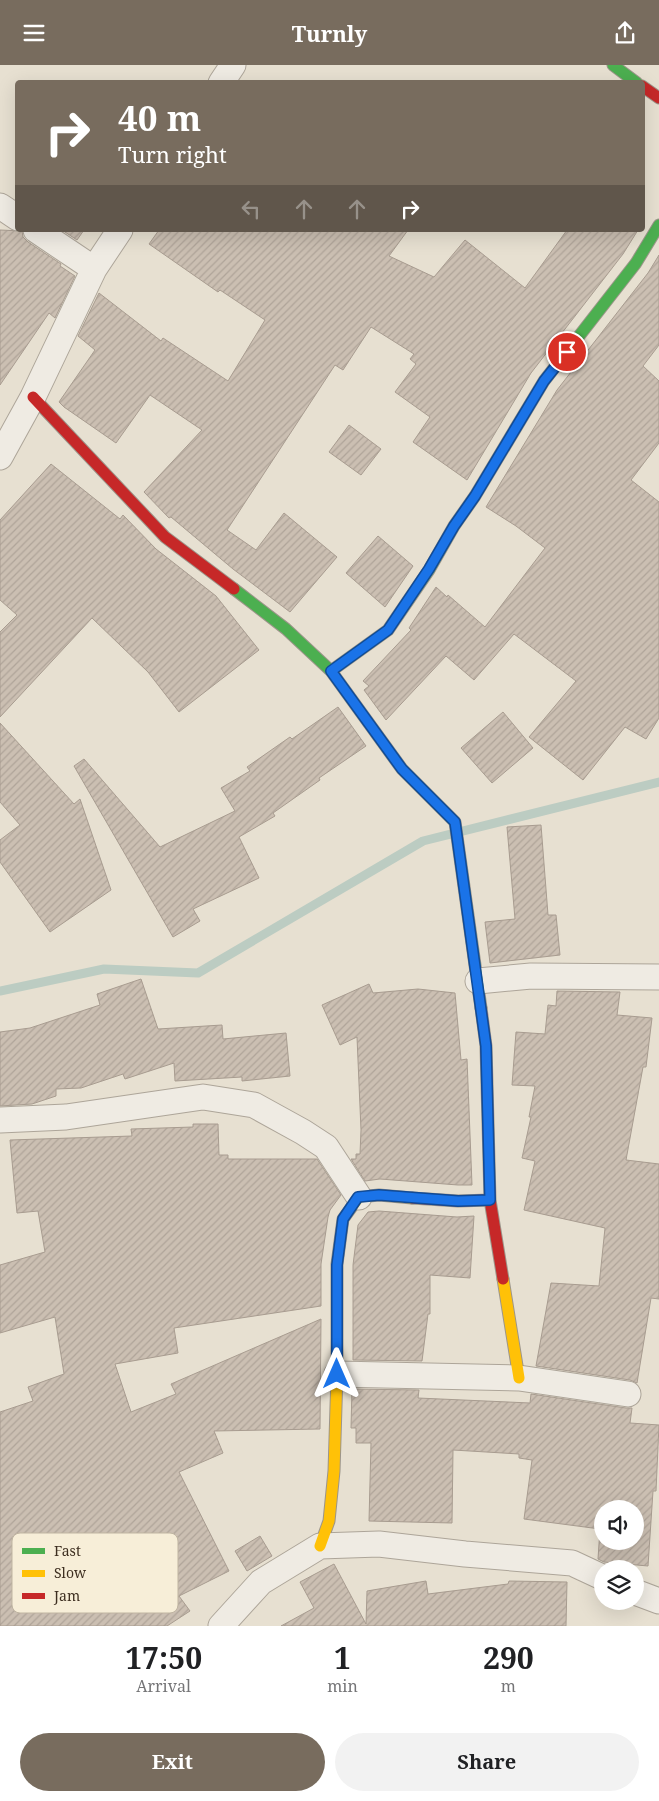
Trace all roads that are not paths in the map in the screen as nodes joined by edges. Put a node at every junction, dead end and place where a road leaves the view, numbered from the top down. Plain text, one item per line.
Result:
1 (233, 65) edge
2 (613, 65) edge
3 (223, 80) edge
4 (633, 80) edge
5 (645, 88) edge
6 (659, 98) edge
7 (0, 206) edge
8 (15, 216) edge
9 (659, 225) edge
10 (39, 232) edge
11 (119, 232) edge
12 (94, 269) junction
13 (32, 397) junction
14 (0, 457) edge
15 (331, 671) junction
16 (659, 977) edge
17 (478, 981) junction
18 (0, 1120) edge
19 (358, 1197) junction
20 (490, 1200) junction
21 (337, 1374) junction
22 (518, 1378) junction
23 (628, 1394) dead end
24 (320, 1546) junction
25 (594, 1573) edge
26 (644, 1595) edge
27 (659, 1601) edge
28 (221, 1626) edge

1 - 3 street
2 - 4 street
5 - 6 street
7 - 8 street
9 - 15 street
10 - 12 street
11 - 12 street
12 - 13 street
13 - 14 street
13 - 15 street
15 - 17 street
16 - 17 street
17 - 20 street
18 - 19 street
19 - 20 street
19 - 21 street
20 - 22 street
21 - 22 street
21 - 24 street
22 - 23 street
24 - 25 street
24 - 28 street
26 - 27 street

